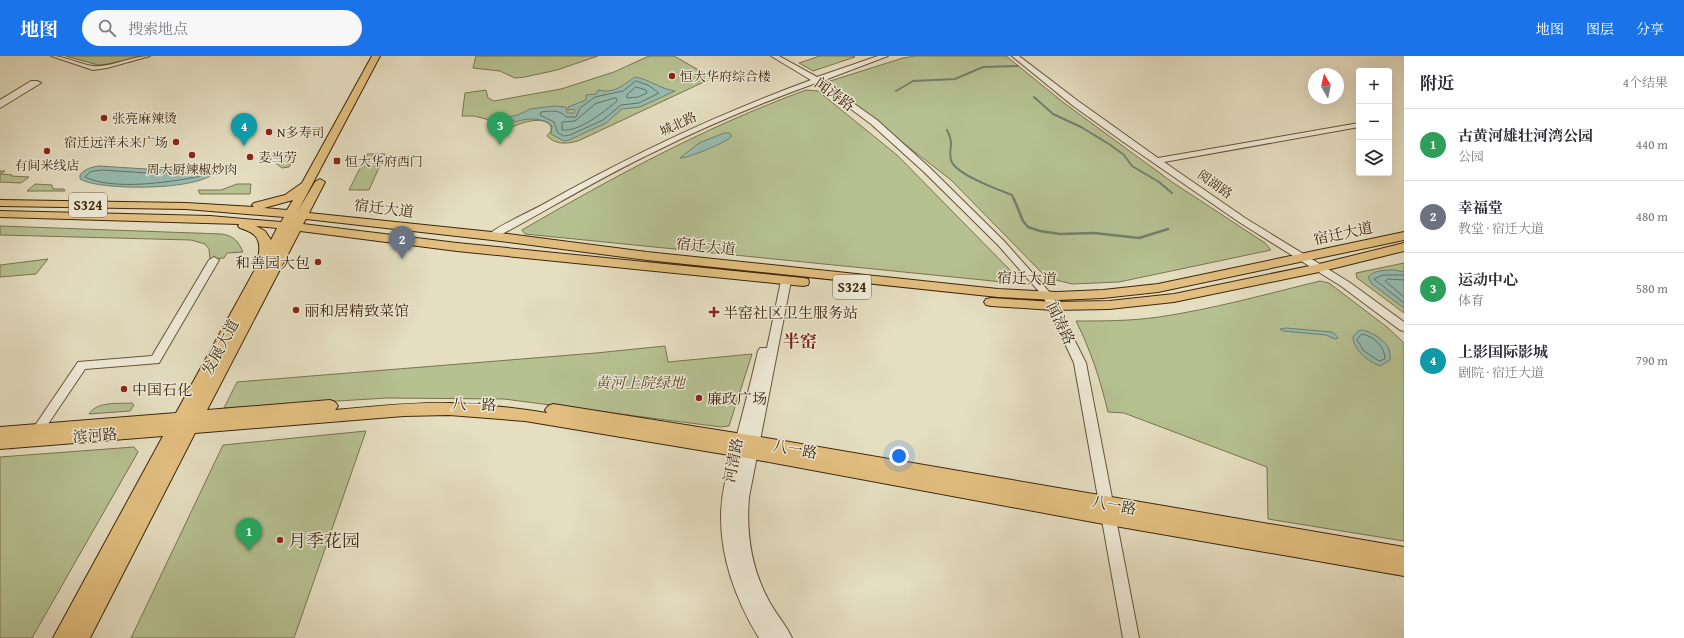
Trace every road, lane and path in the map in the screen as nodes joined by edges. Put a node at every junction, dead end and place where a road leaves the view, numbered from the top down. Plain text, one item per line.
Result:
1 (54, 56) edge
2 (147, 56) edge
3 (376, 56) edge
4 (386, 56) edge
5 (774, 56) edge
6 (885, 56) edge
7 (1015, 56) edge
8 (815, 79) junction
9 (1356, 126) edge
10 (1157, 161) junction
11 (320, 163) junction
12 (0, 203) edge
13 (176, 206) junction
14 (224, 208) junction
15 (0, 214) edge
16 (297, 214) junction
17 (158, 218) junction
18 (210, 219) junction
19 (290, 227) junction
20 (492, 236) junction
21 (1404, 236) edge
22 (1404, 247) edge
23 (1302, 258) junction
24 (214, 260) dead end
25 (1319, 268) junction
26 (783, 280) junction
27 (253, 286) junction
28 (1050, 300) junction
29 (1404, 327) edge
30 (186, 423) junction
31 (38, 430) junction
32 (0, 433) edge
33 (0, 443) edge
34 (746, 446) junction
35 (1108, 511) junction
36 (1404, 555) edge
37 (1404, 568) edge
38 (63, 638) edge
39 (80, 638) edge
40 (768, 638) edge
41 (784, 638) edge
42 (1131, 638) edge

1 - 2 street
3 - 11 main road, 发展大道
4 - 16 main road, 发展大道
5 - 8 street, 闻涛路
6 - 8 street, 城北路
7 - 10 street, 阅湖路
8 - 20 street, 城北路
8 - 28 street, 闻涛路
9 - 10 street
10 - 23 street, 阅湖路
11 - 13 main road
11 - 16 main road, 发展大道
12 - 13 main road, 宿迁大道 / S324
13 - 14 main road, 宿迁大道 / S324
14 - 16 main road, 宿迁大道 / S324
14 - 18 main road
15 - 17 main road, 宿迁大道 / S324
16 - 19 main road, 发展大道
16 - 20 main road, 宿迁大道 / S324
17 - 18 main road, 宿迁大道 / S324
17 - 27 main road
18 - 19 main road, 宿迁大道 / S324
19 - 26 main road, 宿迁大道 / S324
19 - 27 main road, 发展大道
19 - 30 main road, 发展大道
20 - 28 main road, 宿迁大道 / S324
21 - 23 main road, 宿迁大道 / S324
22 - 25 main road, 宿迁大道 / S324
23 - 25 street, 阅湖路
23 - 28 main road, 宿迁大道 / S324
24 - 31 street
25 - 28 main road, 宿迁大道 / S324
25 - 29 street, 阅湖路
26 - 28 main road, 宿迁大道 / S324
26 - 34 street, 河清路
27 - 30 main road, 发展大道
28 - 35 street, 闻涛路
30 - 31 main road, 滨河路
30 - 33 main road, 滨河路
30 - 34 main road, 八一路
30 - 38 main road, 发展大道
30 - 39 main road, 发展大道
31 - 32 main road, 滨河路
34 - 35 main road, 八一路
34 - 40 street, 河清路
34 - 41 street, 河清路
35 - 36 main road, 八一路
35 - 37 main road, 八一路
35 - 42 street, 闻涛路

